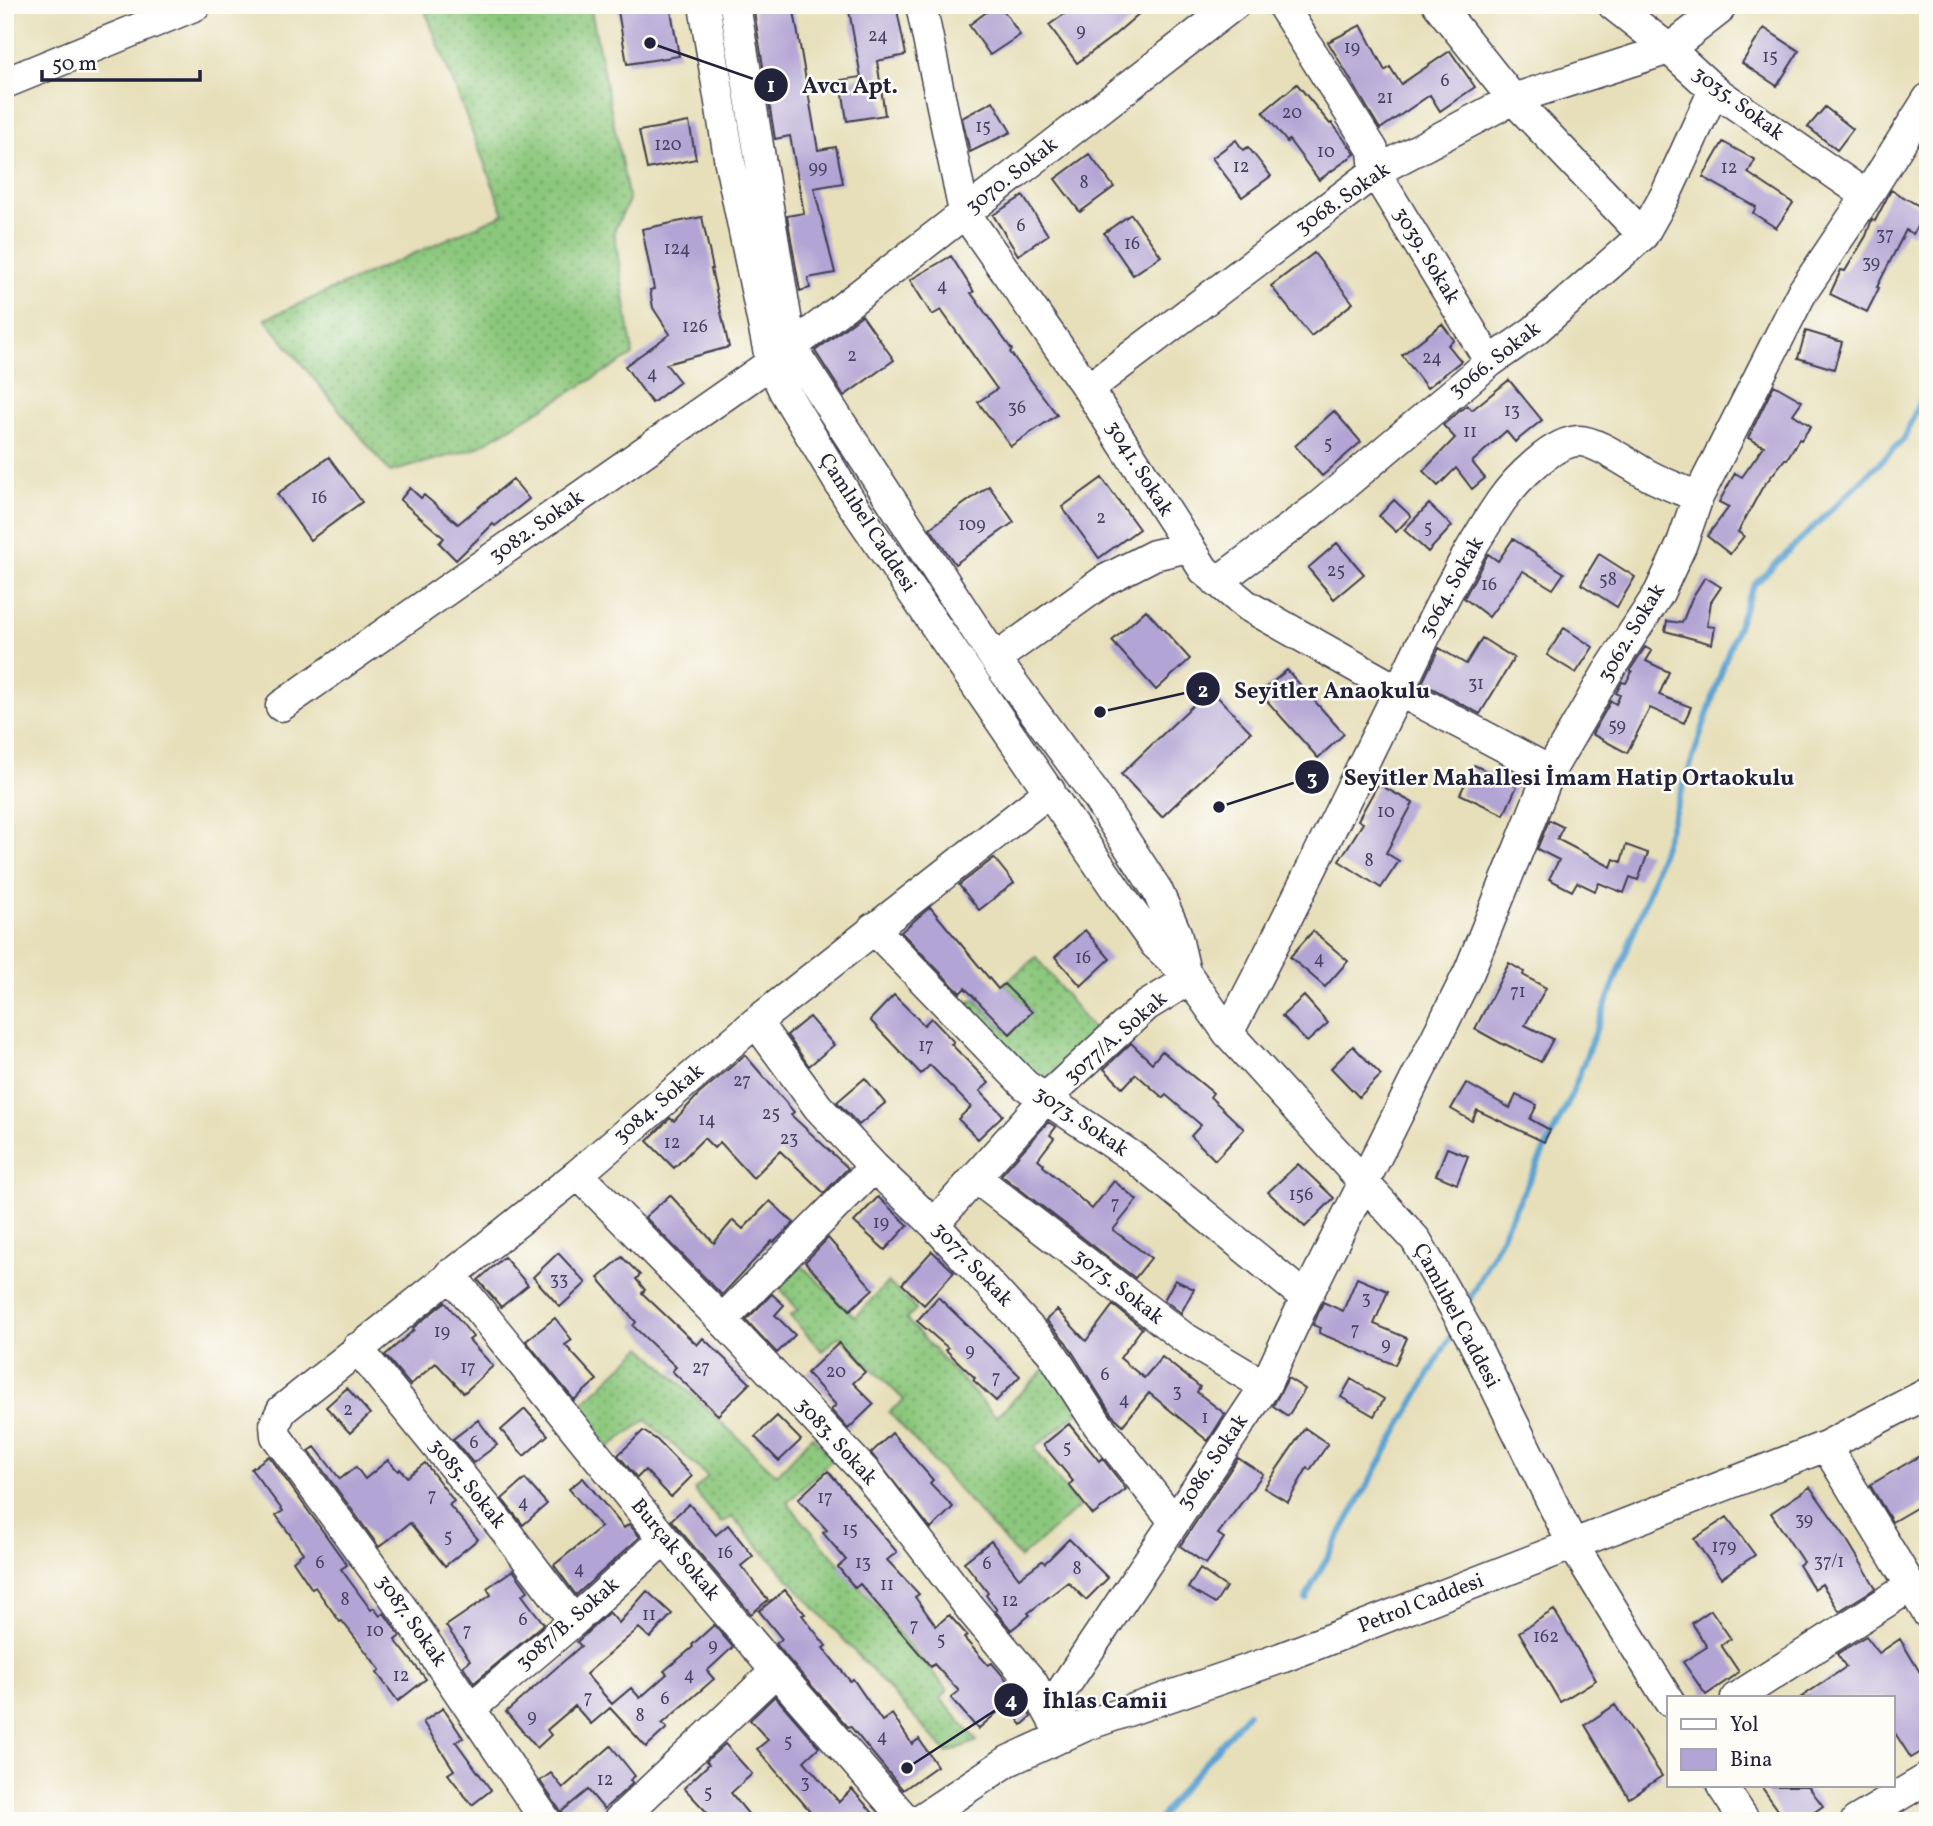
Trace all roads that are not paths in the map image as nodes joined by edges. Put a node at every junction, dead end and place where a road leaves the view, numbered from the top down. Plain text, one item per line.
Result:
1 (196, 5) edge
2 (704, 5) edge
3 (736, 5) edge
4 (920, 5) edge
5 (1234, 5) edge
6 (1282, 5) edge
7 (1438, 5) edge
8 (1613, 5) edge
9 (1721, 5) edge
10 (1668, 49) junction
11 (5, 83) edge
12 (1714, 90) junction
13 (1513, 99) junction
14 (1927, 104) edge
15 (1375, 172) junction
16 (1867, 197) junction
17 (964, 212) junction
18 (1643, 235) junction
19 (781, 355) junction
20 (1490, 362) junction
21 (1088, 389) junction
22 (1698, 497) junction
23 (1189, 547) junction
24 (1217, 582) junction
25 (995, 659) junction
26 (1399, 691) junction
27 (281, 706) dead end
28 (1550, 771) junction
29 (1050, 791) junction
30 (873, 928) junction
31 (1186, 976) junction
32 (756, 1022) junction
33 (1228, 1033) junction
34 (1045, 1099) junction
35 (874, 1167) junction
36 (578, 1174) junction
37 (976, 1178) junction
38 (1364, 1181) junction
39 (934, 1224) junction
40 (450, 1274) junction
41 (1306, 1298) junction
42 (722, 1320) junction
43 (357, 1348) junction
44 (1265, 1386) junction
45 (1928, 1393) edge
46 (275, 1424) joint
47 (1826, 1446) junction
48 (1174, 1521) junction
49 (664, 1539) junction
50 (1573, 1545) junction
51 (1911, 1586) junction
52 (1928, 1614) edge
53 (574, 1621) junction
54 (776, 1671) junction
55 (1739, 1696) edge
56 (1667, 1698) edge
57 (471, 1708) junction
58 (1062, 1737) junction
59 (1928, 1778) edge
60 (1723, 1787) edge
61 (547, 1821) edge
62 (618, 1821) edge
63 (907, 1821) edge
64 (918, 1821) edge
65 (1745, 1821) edge
66 (1856, 1821) edge

1 - 11 street
2 - 19 street, Çamlıbel Caddesi
3 - 19 street, Çamlıbel Caddesi
4 - 17 street, 3041. Sokak
5 - 17 street, 3070. Sokak
6 - 15 street, 3039. Sokak
7 - 13 street
8 - 10 street, 3035. Sokak
9 - 10 street
10 - 12 street, 3035. Sokak
10 - 13 street, 3068. Sokak
12 - 16 street, 3035. Sokak
12 - 18 street, 3066. Sokak
13 - 15 street, 3068. Sokak
13 - 18 street
14 - 16 street, 3062. Sokak
15 - 20 street, 3039. Sokak
15 - 21 street, 3068. Sokak
16 - 22 street, 3062. Sokak
17 - 19 street, 3070. Sokak
17 - 21 street, 3041. Sokak
18 - 20 street, 3066. Sokak
19 - 25 street, Çamlıbel Caddesi
19 - 27 street, 3082. Sokak
19 - 29 street, Çamlıbel Caddesi
20 - 24 street, 3066. Sokak
21 - 23 street, 3041. Sokak
22 - 26 street, 3064. Sokak
22 - 28 street, 3062. Sokak
23 - 24 street, 3041. Sokak
23 - 25 street
24 - 26 street, 3041. Sokak
25 - 31 street, Çamlıbel Caddesi
26 - 28 street, 3041. Sokak
26 - 33 street, 3064. Sokak
28 - 38 street, 3062. Sokak
29 - 30 street, 3084. Sokak
29 - 31 street, Çamlıbel Caddesi
30 - 32 street, 3084. Sokak
30 - 34 street, 3073. Sokak
31 - 33 street, Çamlıbel Caddesi
31 - 34 street, 3077/A. Sokak
32 - 35 street, 3077. Sokak
32 - 36 street, 3084. Sokak
33 - 38 street, Çamlıbel Caddesi
34 - 37 street, 3077/A. Sokak
34 - 41 street, 3073. Sokak
35 - 39 street, 3077. Sokak
35 - 42 street
36 - 40 street, 3084. Sokak
36 - 42 street, 3083. Sokak
37 - 39 street, 3077/A. Sokak
37 - 44 street, 3075. Sokak
38 - 41 street, 3086. Sokak
38 - 50 street, Çamlıbel Caddesi
39 - 48 street, 3077. Sokak
40 - 43 street, 3084. Sokak
40 - 49 street, Burçak Sokak
41 - 44 street, 3086. Sokak
42 - 58 street, 3083. Sokak
43 - 46 street, 3084. Sokak
43 - 53 street, 3085. Sokak
44 - 48 street, 3086. Sokak
45 - 47 street, Petrol Caddesi
46 - 57 street, 3087. Sokak
47 - 50 street, Petrol Caddesi
47 - 51 street
48 - 58 street, 3086. Sokak
49 - 53 street, 3087/B. Sokak
49 - 54 street, Burçak Sokak
50 - 56 street, Çamlıbel Caddesi
50 - 58 street, Petrol Caddesi
51 - 52 street
51 - 55 street
53 - 57 street, 3087/B. Sokak
54 - 62 street
54 - 63 street, Burçak Sokak
57 - 61 street, 3087. Sokak
58 - 64 street, Petrol Caddesi
59 - 66 street
60 - 65 street

